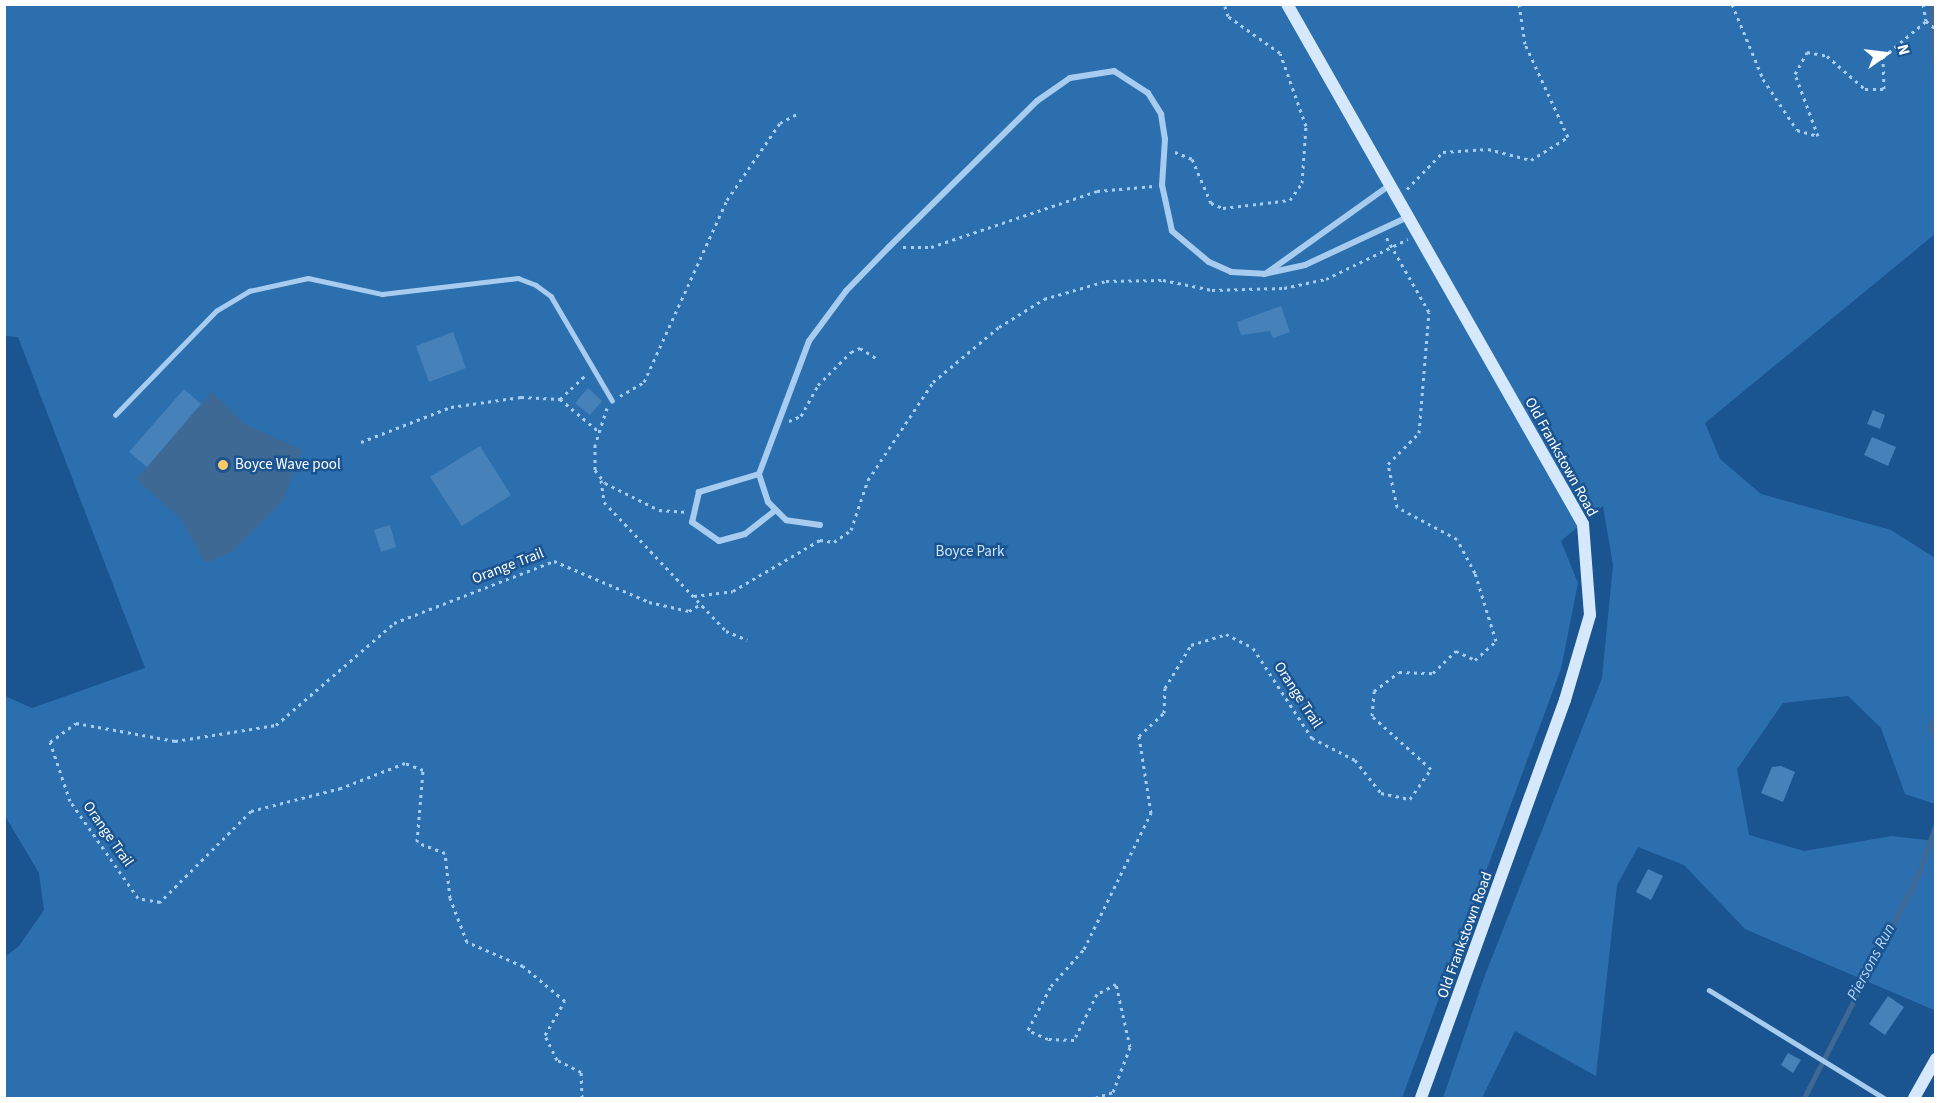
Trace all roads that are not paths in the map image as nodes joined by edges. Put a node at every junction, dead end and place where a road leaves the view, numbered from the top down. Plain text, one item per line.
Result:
1 (1287, 4) edge
2 (1390, 184) junction
3 (1408, 217) junction
4 (1264, 274) junction
5 (612, 400) road end
6 (116, 415) dead end
7 (759, 474) junction
8 (776, 510) junction
9 (820, 525) dead end
10 (1709, 990) dead end
11 (1935, 1059) edge
12 (1421, 1098) edge
13 (1884, 1098) edge
14 (1914, 1098) edge

1 - 2 street, Old Frankstown Road
2 - 3 street, Old Frankstown Road
2 - 4 street
3 - 4 street
3 - 12 street, Old Frankstown Road
4 - 7 street
5 - 6 lane
7 - 8 street
7 - 8 street
8 - 9 street
10 - 13 lane
11 - 14 street

